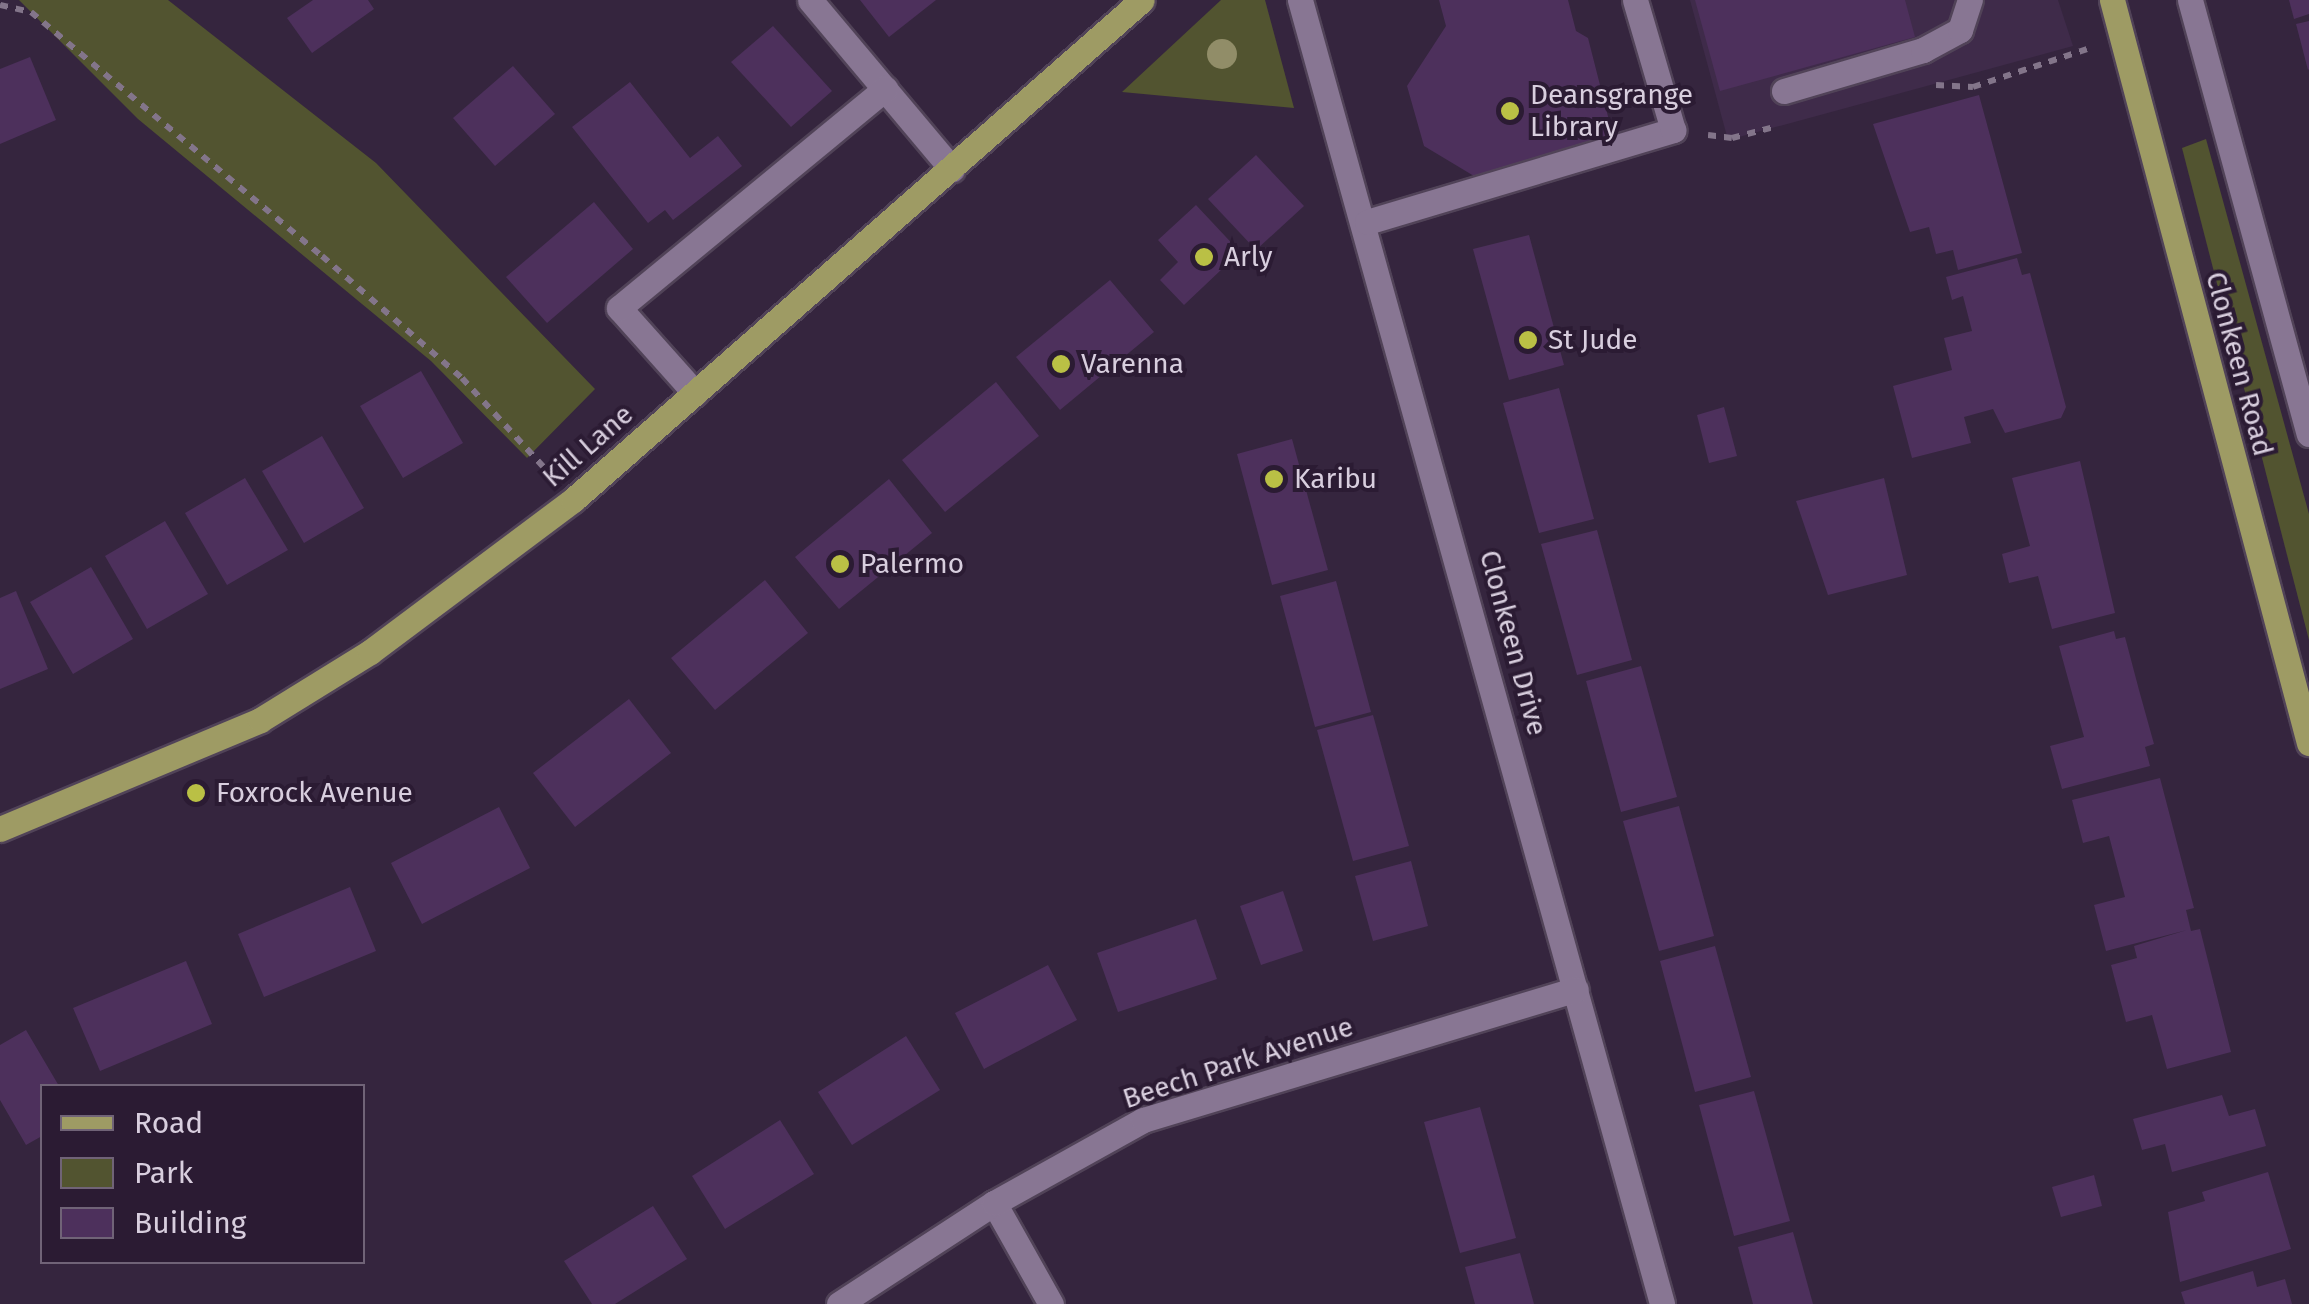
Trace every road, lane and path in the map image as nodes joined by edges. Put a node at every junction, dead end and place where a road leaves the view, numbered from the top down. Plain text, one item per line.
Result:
1 (810, 0) edge
2 (1142, 0) edge
3 (1300, 0) edge
4 (1635, 0) edge
5 (1970, 0) edge
6 (2112, 0) edge
7 (2190, 0) edge
8 (0, 5) edge
9 (885, 89) junction
10 (1784, 90) dead end
11 (952, 169) junction
12 (1368, 222) junction
13 (695, 392) junction
14 (2309, 434) edge
15 (573, 500) junction
16 (2309, 743) edge
17 (0, 830) edge
18 (1576, 989) junction
19 (994, 1202) junction
20 (839, 1304) edge
21 (1051, 1304) edge
22 (1662, 1304) edge

1 - 9 street
2 - 11 main road, Kill Lane
3 - 12 street, Clonkeen Drive
4 - 12 street
5 - 10 street
6 - 16 main road, Clonkeen Road
7 - 14 street, Clonkeen Road
8 - 15 path
9 - 11 street
9 - 13 street
11 - 13 main road, Kill Lane
12 - 18 street, Clonkeen Drive
13 - 15 main road, Kill Lane
15 - 17 main road, Kill Lane
18 - 19 street, Beech Park Avenue
18 - 22 street, Clonkeen Drive
19 - 20 street, Beech Park Avenue
19 - 21 street

